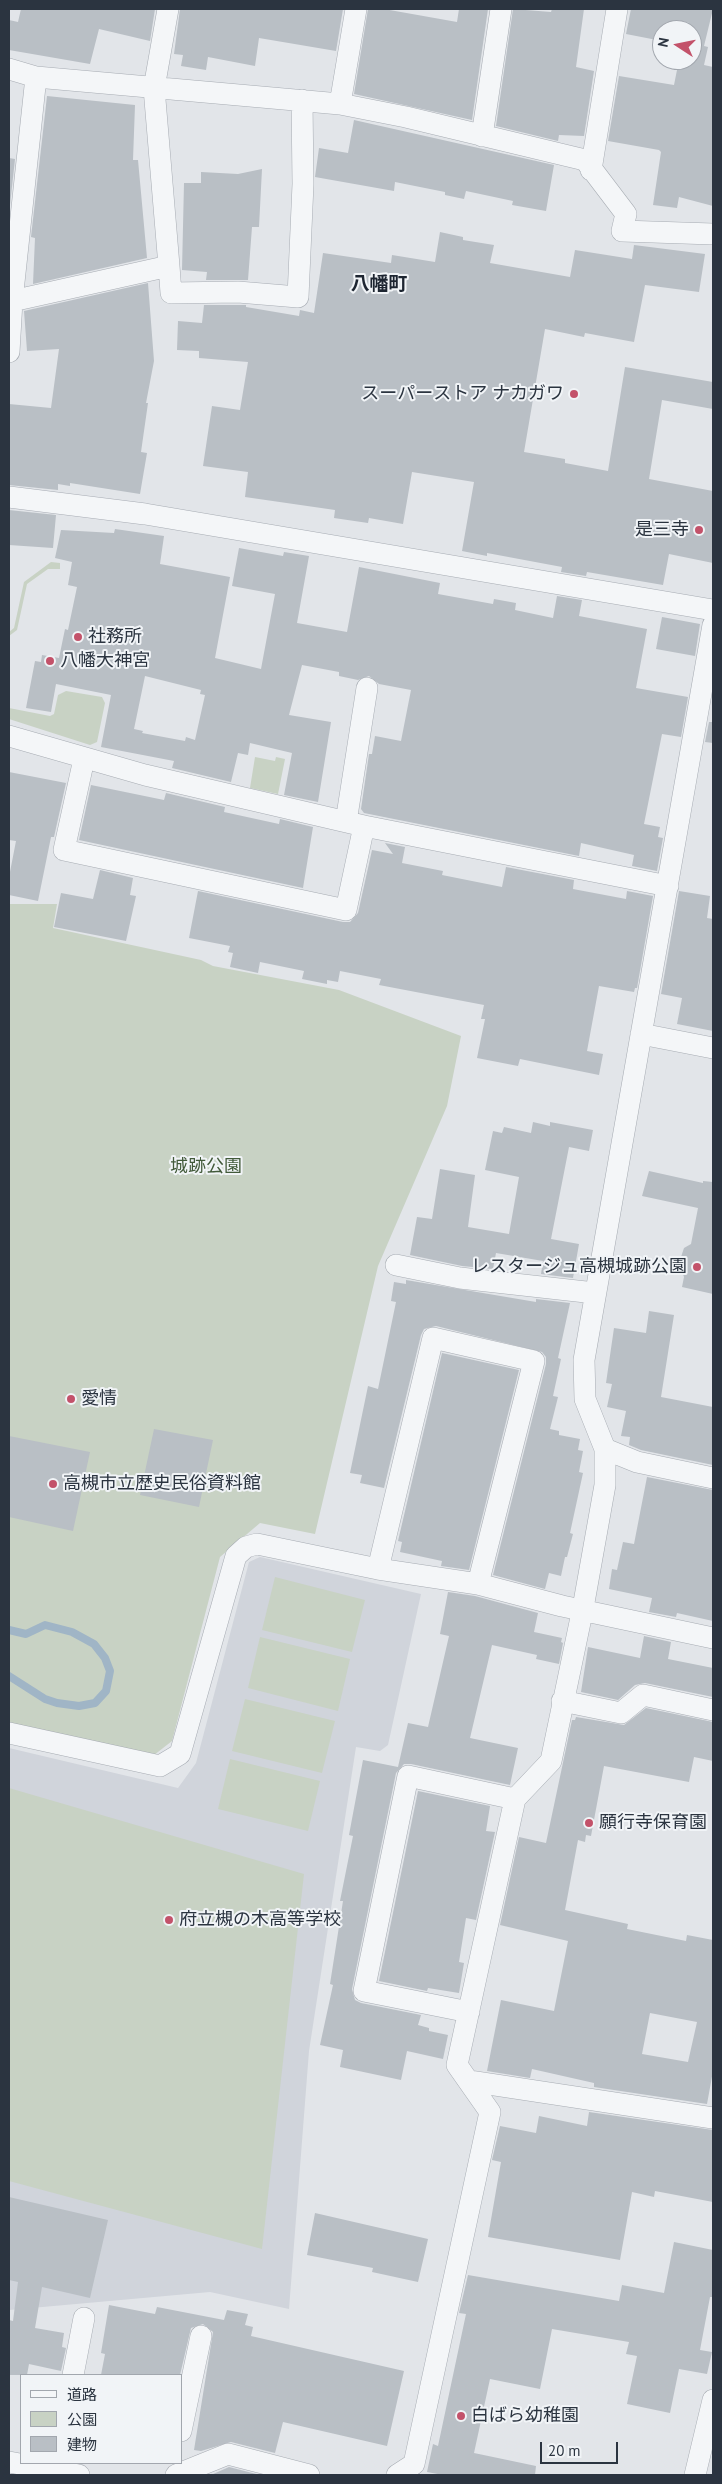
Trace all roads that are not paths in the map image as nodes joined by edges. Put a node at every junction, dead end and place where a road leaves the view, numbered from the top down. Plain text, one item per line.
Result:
1 (168, 9) edge
2 (356, 9) edge
3 (501, 9) edge
4 (617, 9) edge
5 (9, 69) edge
6 (36, 77) junction
7 (154, 88) junction
8 (302, 100) junction
9 (340, 104) junction
10 (482, 136) junction
11 (592, 170) junction
12 (713, 234) edge
13 (14, 239) edge
14 (169, 266) junction
15 (12, 301) junction
16 (9, 352) edge
17 (9, 497) edge
18 (713, 610) edge
19 (713, 625) edge
20 (367, 688) dead end
21 (9, 736) edge
22 (84, 759) junction
23 (355, 824) junction
24 (668, 886) junction
25 (641, 1034) junction
26 (713, 1048) edge
27 (396, 1265) dead end
28 (595, 1293) junction
29 (604, 1449) junction
30 (713, 1478) edge
31 (378, 1569) junction
32 (478, 1584) junction
33 (583, 1608) junction
34 (713, 1638) edge
35 (562, 1701) junction
36 (713, 1710) edge
37 (9, 1733) edge
38 (515, 1799) junction
39 (468, 2012) junction
40 (470, 2081) junction
41 (713, 2118) edge
42 (84, 2318) dead end
43 (201, 2336) dead end
44 (73, 2374) edge
45 (713, 2400) edge
46 (182, 2426) edge
47 (21, 2464) edge
48 (62, 2471) edge
49 (176, 2475) edge
50 (309, 2475) edge
51 (397, 2475) edge
52 (695, 2475) edge

1 - 7 street
2 - 9 street
3 - 10 street
4 - 11 street
5 - 6 street
6 - 7 street
6 - 13 street
7 - 8 street
7 - 14 street
8 - 9 street
8 - 14 street
9 - 10 street
10 - 11 street
11 - 12 street
13 - 15 street
14 - 15 street
15 - 16 street
17 - 18 street
19 - 24 street
20 - 23 street
21 - 22 street
22 - 23 street
22 - 23 street
23 - 24 street
24 - 25 street
25 - 26 street
25 - 28 street
27 - 28 street
28 - 29 street
29 - 30 street
29 - 33 street
31 - 32 street
31 - 32 street
31 - 37 street
32 - 33 street
33 - 34 street
33 - 35 street
35 - 36 street
35 - 38 street
38 - 39 street
38 - 39 street
39 - 40 street
40 - 41 street
40 - 51 street
42 - 44 street
43 - 46 street
45 - 52 street
47 - 48 street
49 - 50 street

